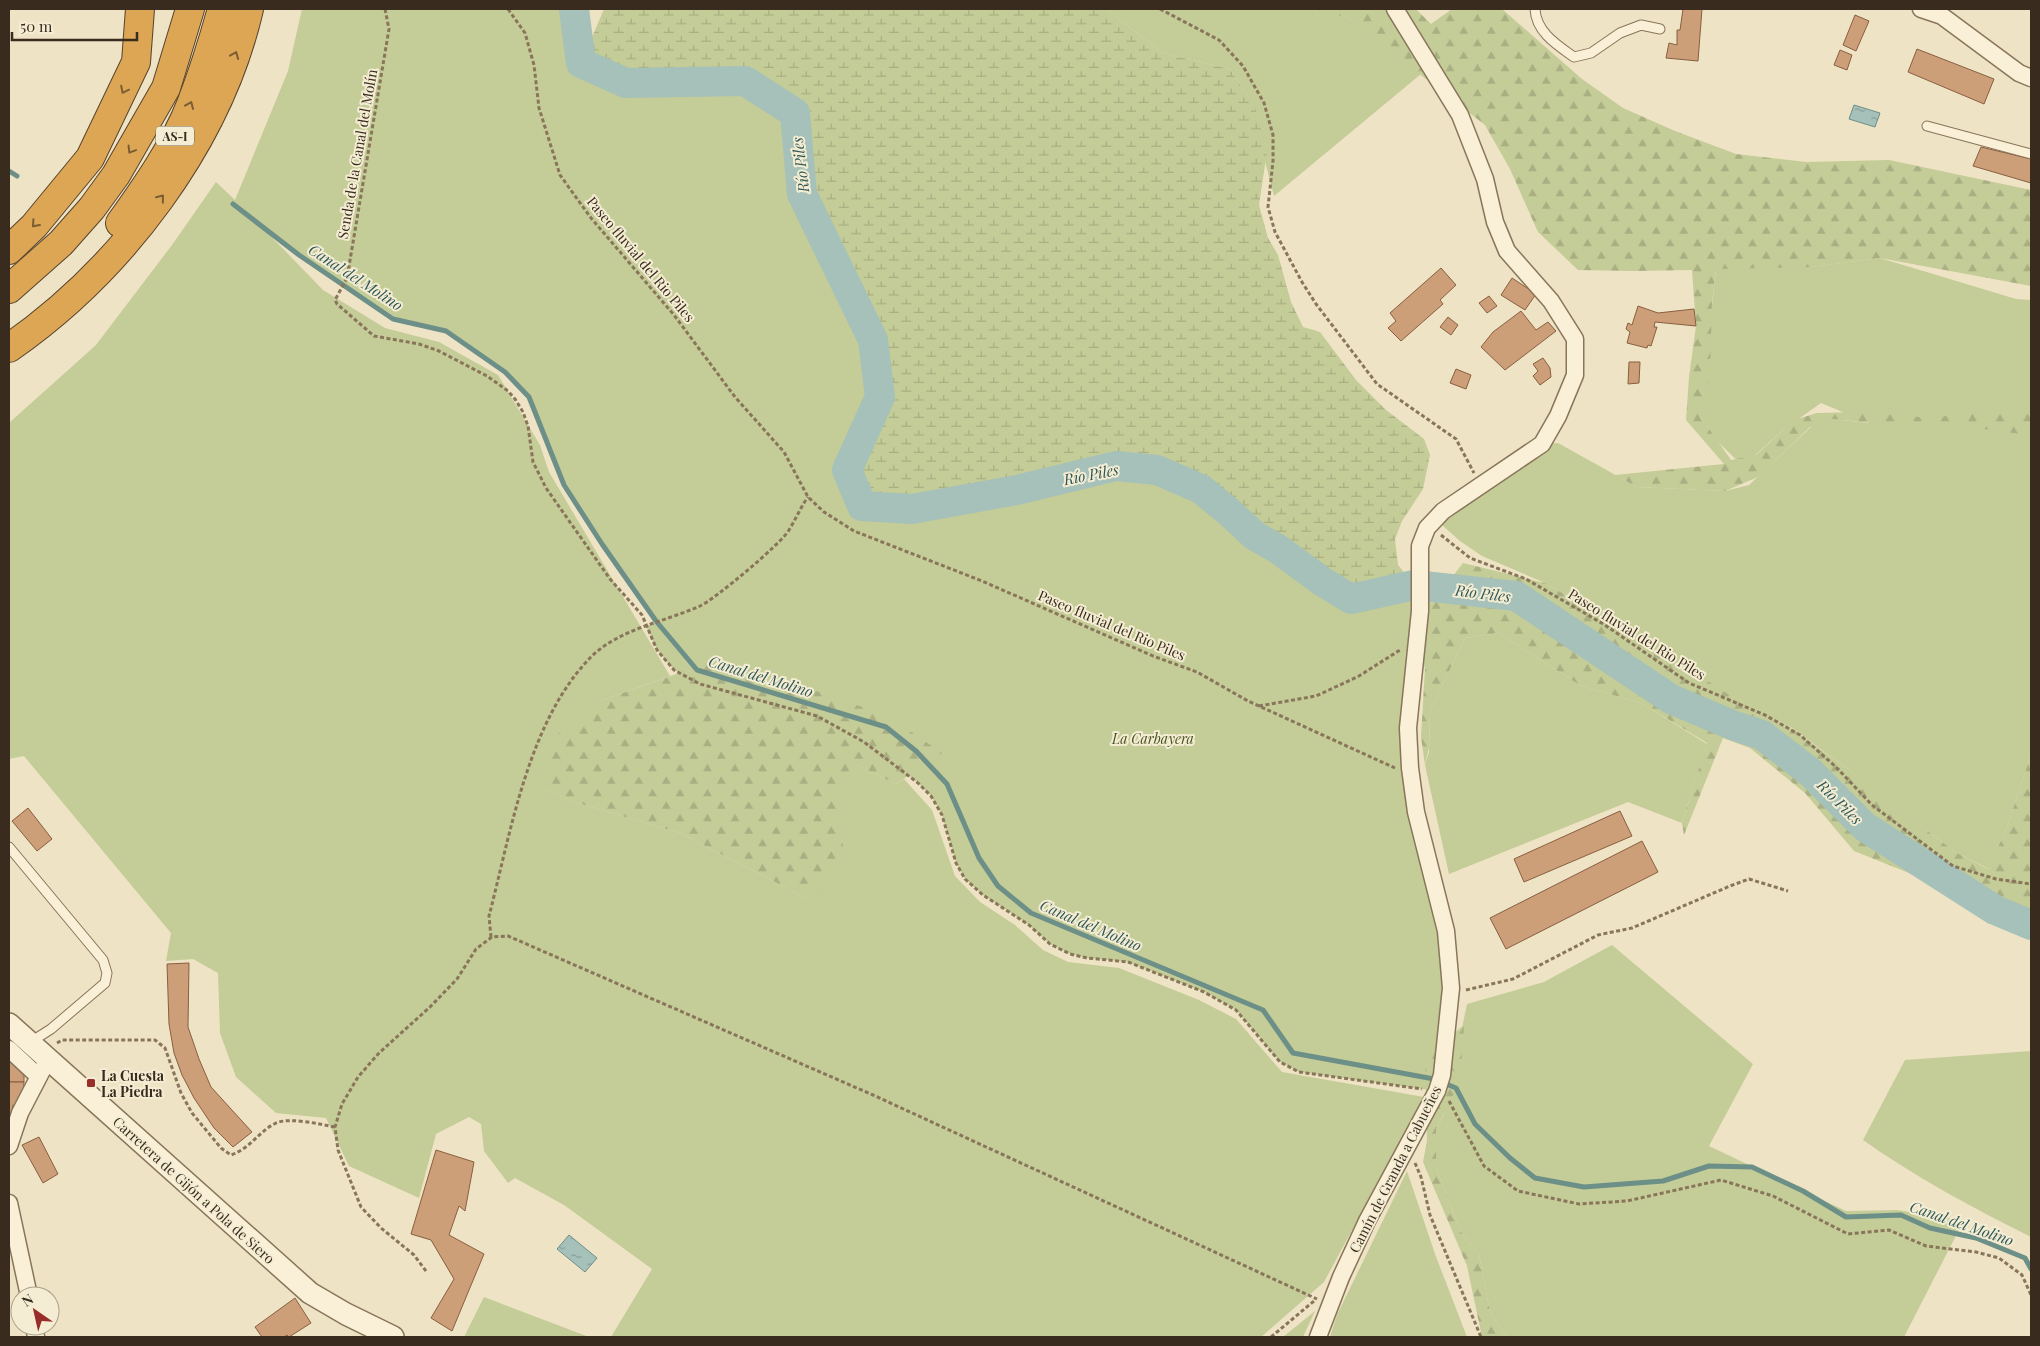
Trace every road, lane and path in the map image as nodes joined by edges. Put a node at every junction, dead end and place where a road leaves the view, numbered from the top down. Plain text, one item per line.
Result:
1 (140, 9) edge
2 (152, 9) edge
3 (190, 9) edge
4 (222, 9) edge
5 (249, 9) edge
6 (385, 9) edge
7 (508, 9) edge
8 (1160, 9) edge
9 (1394, 9) edge
10 (1535, 9) edge
11 (1921, 9) edge
12 (1660, 29) dead end
13 (136, 62) junction
14 (2031, 78) edge
15 (1927, 126) dead end
16 (2031, 154) edge
17 (9, 250) edge
18 (9, 289) edge
19 (9, 332) edge
20 (9, 348) edge
21 (1480, 485) junction
22 (808, 497) junction
23 (1427, 528) junction
24 (646, 626) junction
25 (1417, 642) junction
26 (1259, 706) junction
27 (1410, 768) junction
28 (9, 848) edge
29 (2031, 884) edge
30 (1788, 891) dead end
31 (492, 938) junction
32 (1450, 994) junction
33 (9, 1024) edge
34 (9, 1050) edge
35 (38, 1057) junction
36 (1440, 1083) junction
37 (335, 1127) junction
38 (9, 1146) edge
39 (1404, 1155) junction
40 (9, 1203) edge
41 (426, 1271) dead end
42 (1341, 1277) junction
43 (27, 1286) edge
44 (2031, 1295) edge
45 (1317, 1298) junction
46 (393, 1337) edge
47 (1270, 1337) edge
48 (1318, 1337) edge
49 (1481, 1337) edge

1 - 13 highway
2 - 13 highway
3 -> 18 highway, AS-I
19 -> 4 highway, AS-I
20 -> 5 highway
6 - 24 path, Senda de la Canal del Molín
7 - 22 path, Paseo fluvial del Rio Piles
8 - 21 path
9 - 21 street, Camín de Granda a Cabueñes
10 - 12 lane
11 - 14 street
13 -> 17 highway
15 - 16 lane
21 - 23 street, Camín de Granda a Cabueñes
22 - 24 path
22 - 26 path, Paseo fluvial del Rio Piles
23 - 25 street, Camín de Granda a Cabueñes
23 - 29 path, Paseo fluvial del Rio Piles
24 - 31 path
24 - 36 path, Senda de la Canal del Molín
25 - 26 path
25 - 27 street, Camín de Granda a Cabueñes
26 - 27 path, Paseo fluvial del Rio Piles
27 - 32 street, Camín de Granda a Cabueñes
28 - 35 lane
30 - 32 path
31 - 37 path
31 - 45 path
32 - 36 street, Camín de Granda a Cabueñes
33 - 35 street, Carretera de Gijón a Pola de Siero
34 - 35 street
35 - 37 path
35 - 38 street
35 - 46 street, Carretera de Gijón a Pola de Siero
36 - 39 street, Camín de Granda a Cabueñes
36 - 44 path
37 - 41 path
39 - 42 street, Camín de Granda a Cabueñes
39 - 49 path
40 - 43 street
42 - 45 path
42 - 48 street, Camín de Granda a Cabueñes
45 - 47 path

